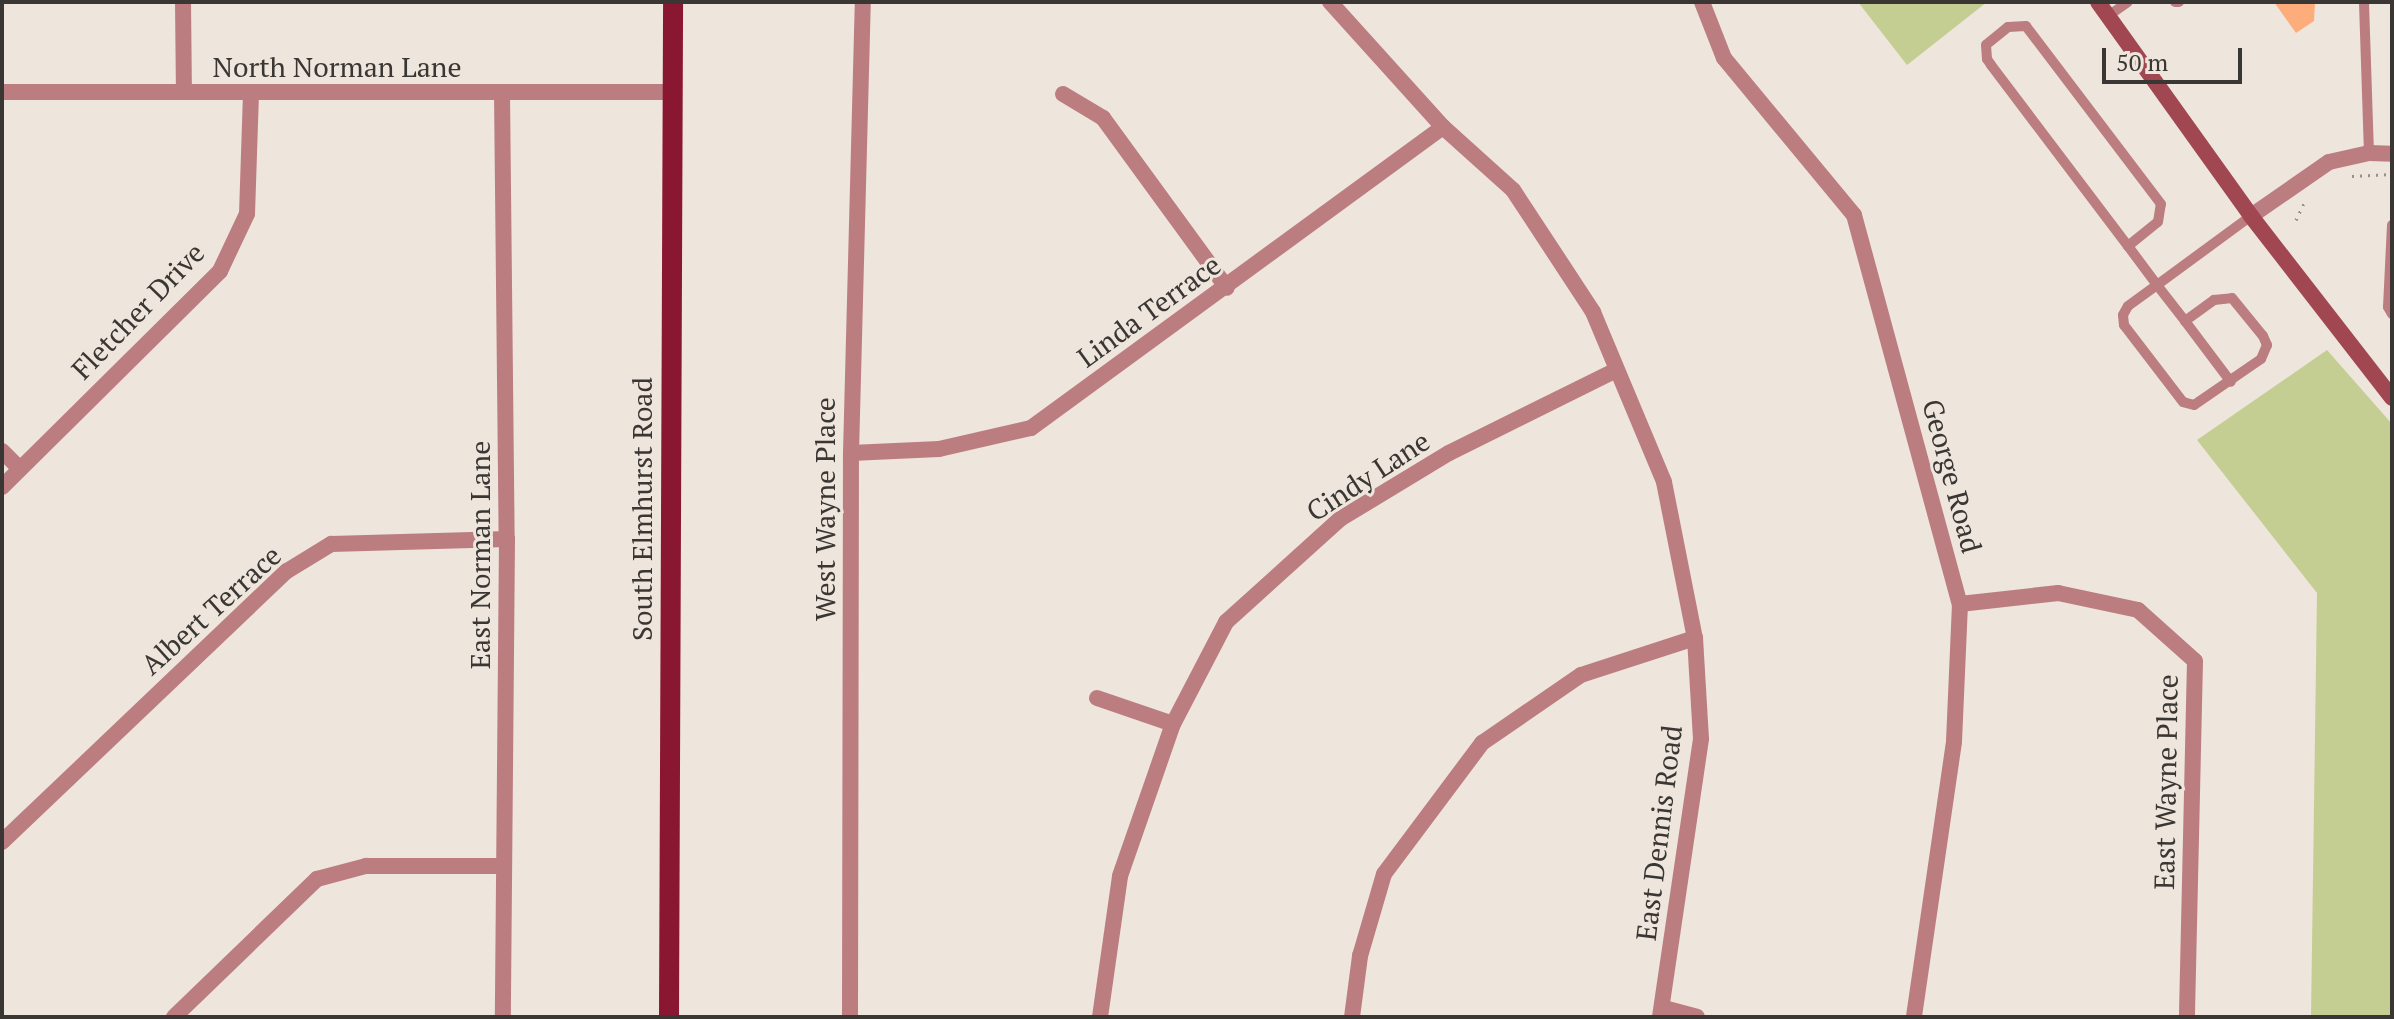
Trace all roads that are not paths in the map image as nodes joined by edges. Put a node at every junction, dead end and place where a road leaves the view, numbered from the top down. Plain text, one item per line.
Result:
1 (183, 2) edge
2 (673, 2) edge
3 (863, 2) edge
4 (1330, 2) edge
5 (1702, 2) edge
6 (2098, 2) edge
7 (2128, 2) edge
8 (2364, 3) edge
9 (2108, 16) junction
10 (2, 92) edge
11 (184, 92) junction
12 (251, 92) junction
13 (672, 92) junction
14 (502, 93) junction
15 (1063, 94) dead end
16 (1443, 127) junction
17 (2369, 153) junction
18 (2392, 154) edge
19 (2251, 216) junction
20 (2392, 225) edge
21 (2128, 246) junction
22 (2157, 285) junction
23 (1227, 288) junction
24 (2392, 314) edge
25 (2185, 321) junction
26 (1616, 370) junction
27 (2231, 382) junction
28 (2392, 398) edge
29 (2, 451) edge
30 (851, 453) junction
31 (20, 469) junction
32 (2, 487) edge
33 (507, 539) junction
34 (1960, 604) junction
35 (1695, 638) junction
36 (1097, 698) dead end
37 (1173, 724) junction
38 (2, 842) edge
39 (504, 866) junction
40 (1662, 1013) edge
41 (174, 1017) edge
42 (503, 1017) edge
43 (669, 1017) edge
44 (850, 1017) edge
45 (1100, 1017) edge
46 (1352, 1017) edge
47 (1697, 1017) edge
48 (1914, 1017) edge
49 (2187, 1017) edge

1 - 11 street
2 - 13 main road, South Elmhurst Road
3 - 30 street, West Wayne Place
4 - 16 street, East Dennis Road
5 - 34 street, George Road
6 - 9 main road
7 - 9 lane
8 - 17 lane
9 - 19 main road
10 - 11 street, North Norman Lane
11 - 12 street, North Norman Lane
12 - 14 street, North Norman Lane
12 - 31 street, Fletcher Drive
13 - 14 street, North Norman Lane
13 - 43 main road, South Elmhurst Road
14 - 33 street, East Norman Lane
15 - 23 street
16 - 23 street, Linda Terrace
16 - 26 street, East Dennis Road
17 - 18 street
17 - 19 street
19 - 22 lane
19 - 28 main road
20 - 24 lane
21 - 21 lane
21 - 22 lane
22 - 25 lane
22 - 27 lane
23 - 30 street, Linda Terrace
25 - 27 lane
25 - 27 lane
26 - 35 street, East Dennis Road
26 - 37 street, Cindy Lane
29 - 31 street
30 - 44 street, West Wayne Place
31 - 32 street, Fletcher Drive
33 - 38 street, Albert Terrace
33 - 39 street, East Norman Lane
34 - 48 street, George Road
34 - 49 street, East Wayne Place
35 - 40 street, East Dennis Road
35 - 46 street
36 - 37 street
37 - 45 street, Cindy Lane
39 - 41 street
39 - 42 street, East Norman Lane
40 - 47 street

